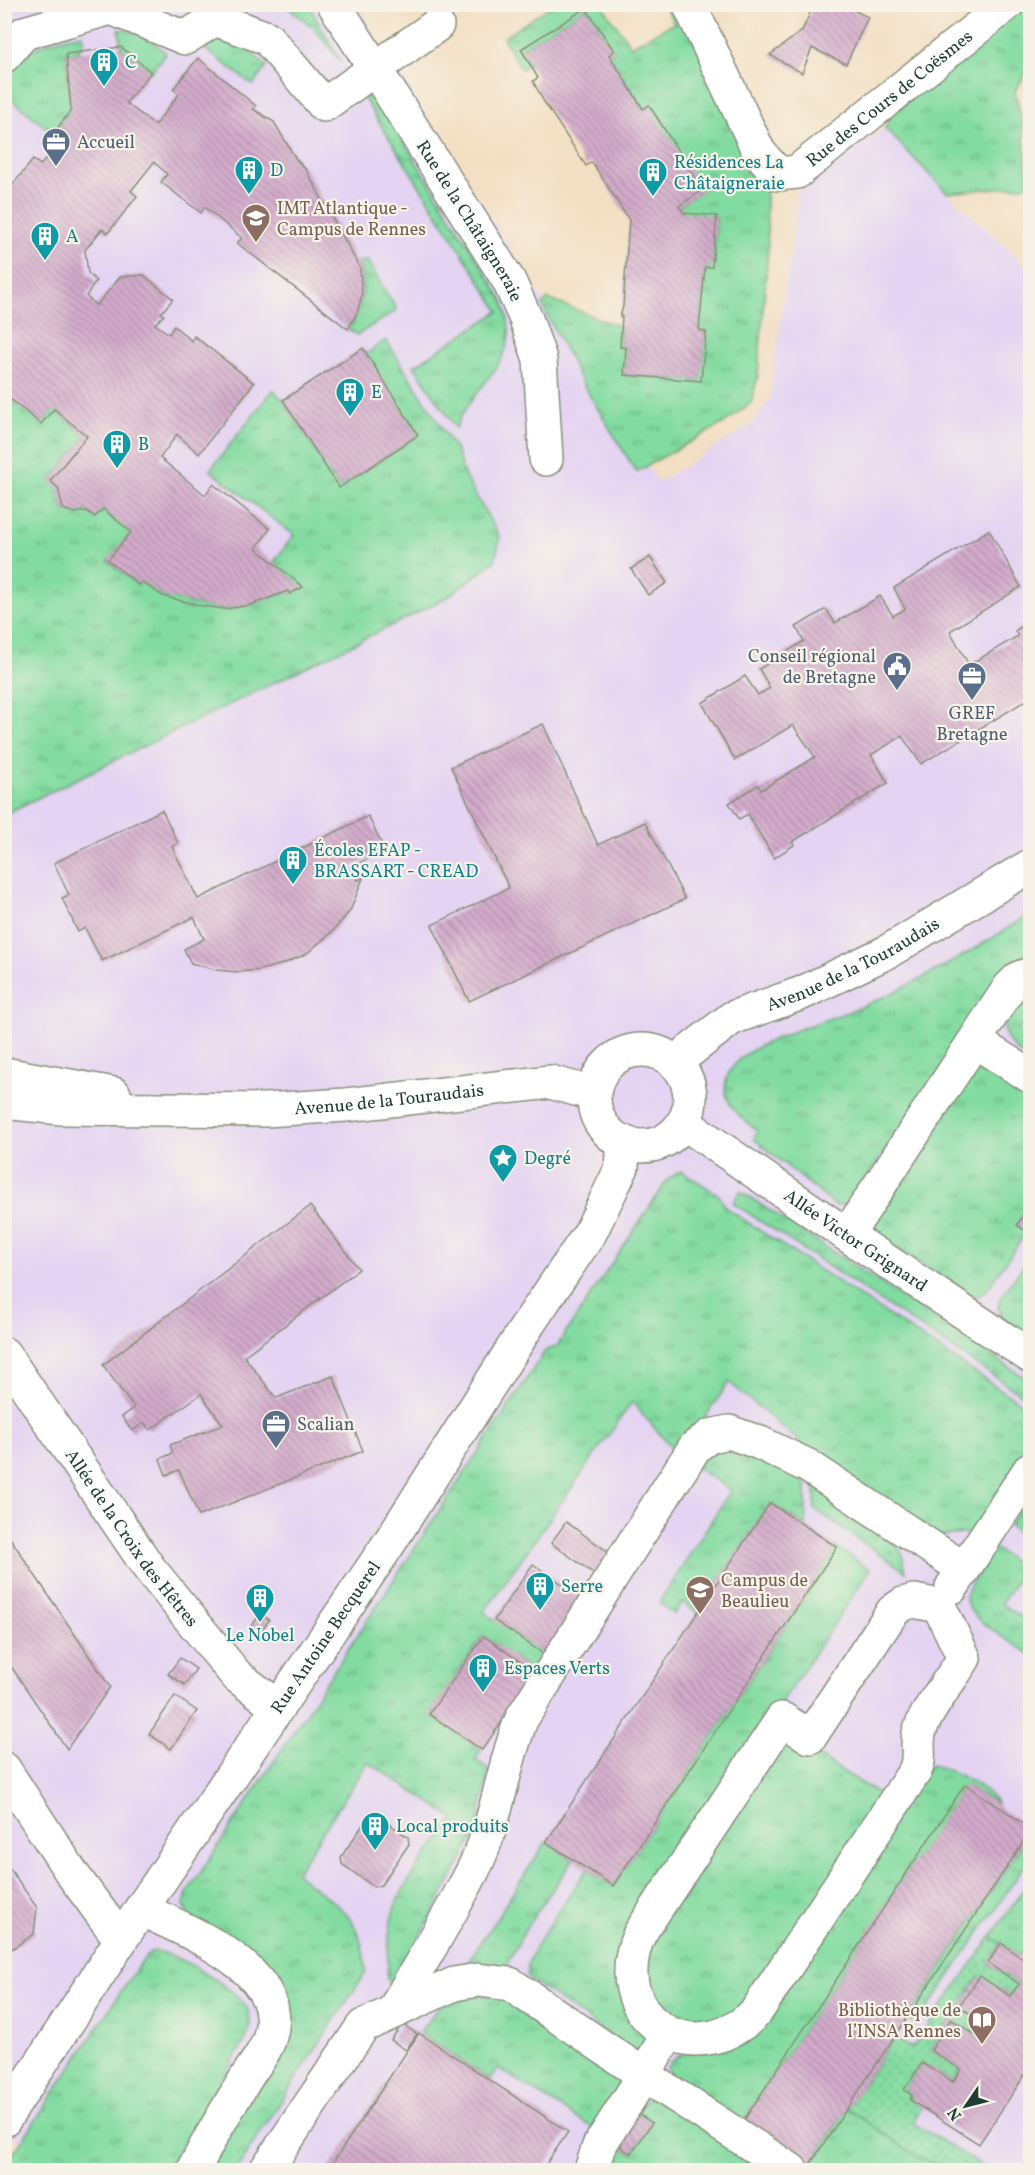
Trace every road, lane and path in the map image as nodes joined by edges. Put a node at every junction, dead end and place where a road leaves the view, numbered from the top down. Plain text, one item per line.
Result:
1 (334, 4) edge
2 (689, 4) edge
3 (1007, 4) edge
4 (437, 25) dead end
5 (4, 56) edge
6 (375, 69) junction
7 (546, 459) dead end
8 (1030, 866) edge
9 (1030, 974) edge
10 (976, 1042) junction
11 (674, 1063) junction
12 (4, 1074) edge
13 (1030, 1076) edge
14 (594, 1094) junction
15 (4, 1102) edge
16 (181, 1107) junction
17 (684, 1123) junction
18 (624, 1142) junction
19 (847, 1235) junction
20 (4, 1354) edge
21 (1030, 1356) edge
22 (1030, 1469) edge
23 (964, 1569) junction
24 (939, 1606) junction
25 (277, 1706) junction
26 (4, 1769) edge
27 (141, 1909) junction
28 (121, 1940) junction
29 (394, 2010) junction
30 (668, 2034) junction
31 (644, 2075) junction
32 (4, 2120) edge
33 (194, 2170) edge
34 (266, 2170) edge
35 (591, 2170) edge
36 (791, 2170) edge

1 - 6 street, Rue de la Châtaigneraie
2 - 3 street, Rue des Cours de Coësmes
4 - 6 street
5 - 6 street
6 - 7 street, Rue de la Châtaigneraie
8 - 11 street, Avenue de la Touraudais
9 - 10 street
10 - 13 street
10 - 19 street
11 - 14 street
11 - 17 street
12 - 16 street, Avenue de la Touraudais
14 - 16 street, Avenue de la Touraudais
14 - 18 street
15 - 16 street, Avenue de la Touraudais
17 - 18 street
17 - 19 street, Allée Victor Grignard
18 - 25 street, Rue Antoine Becquerel
19 - 21 street, Allée Victor Grignard
20 - 25 street, Allée de la Croix des Hêtres
22 - 23 street
23 - 24 street
23 - 29 street
24 - 30 street
24 - 30 street
25 - 27 street, Rue Antoine Becquerel
26 - 28 street
27 - 28 street, Rue Antoine Becquerel
27 - 33 street
28 - 32 street, Rue Antoine Becquerel
29 - 31 street
29 - 34 street
30 - 31 street
31 - 35 street
31 - 36 street

